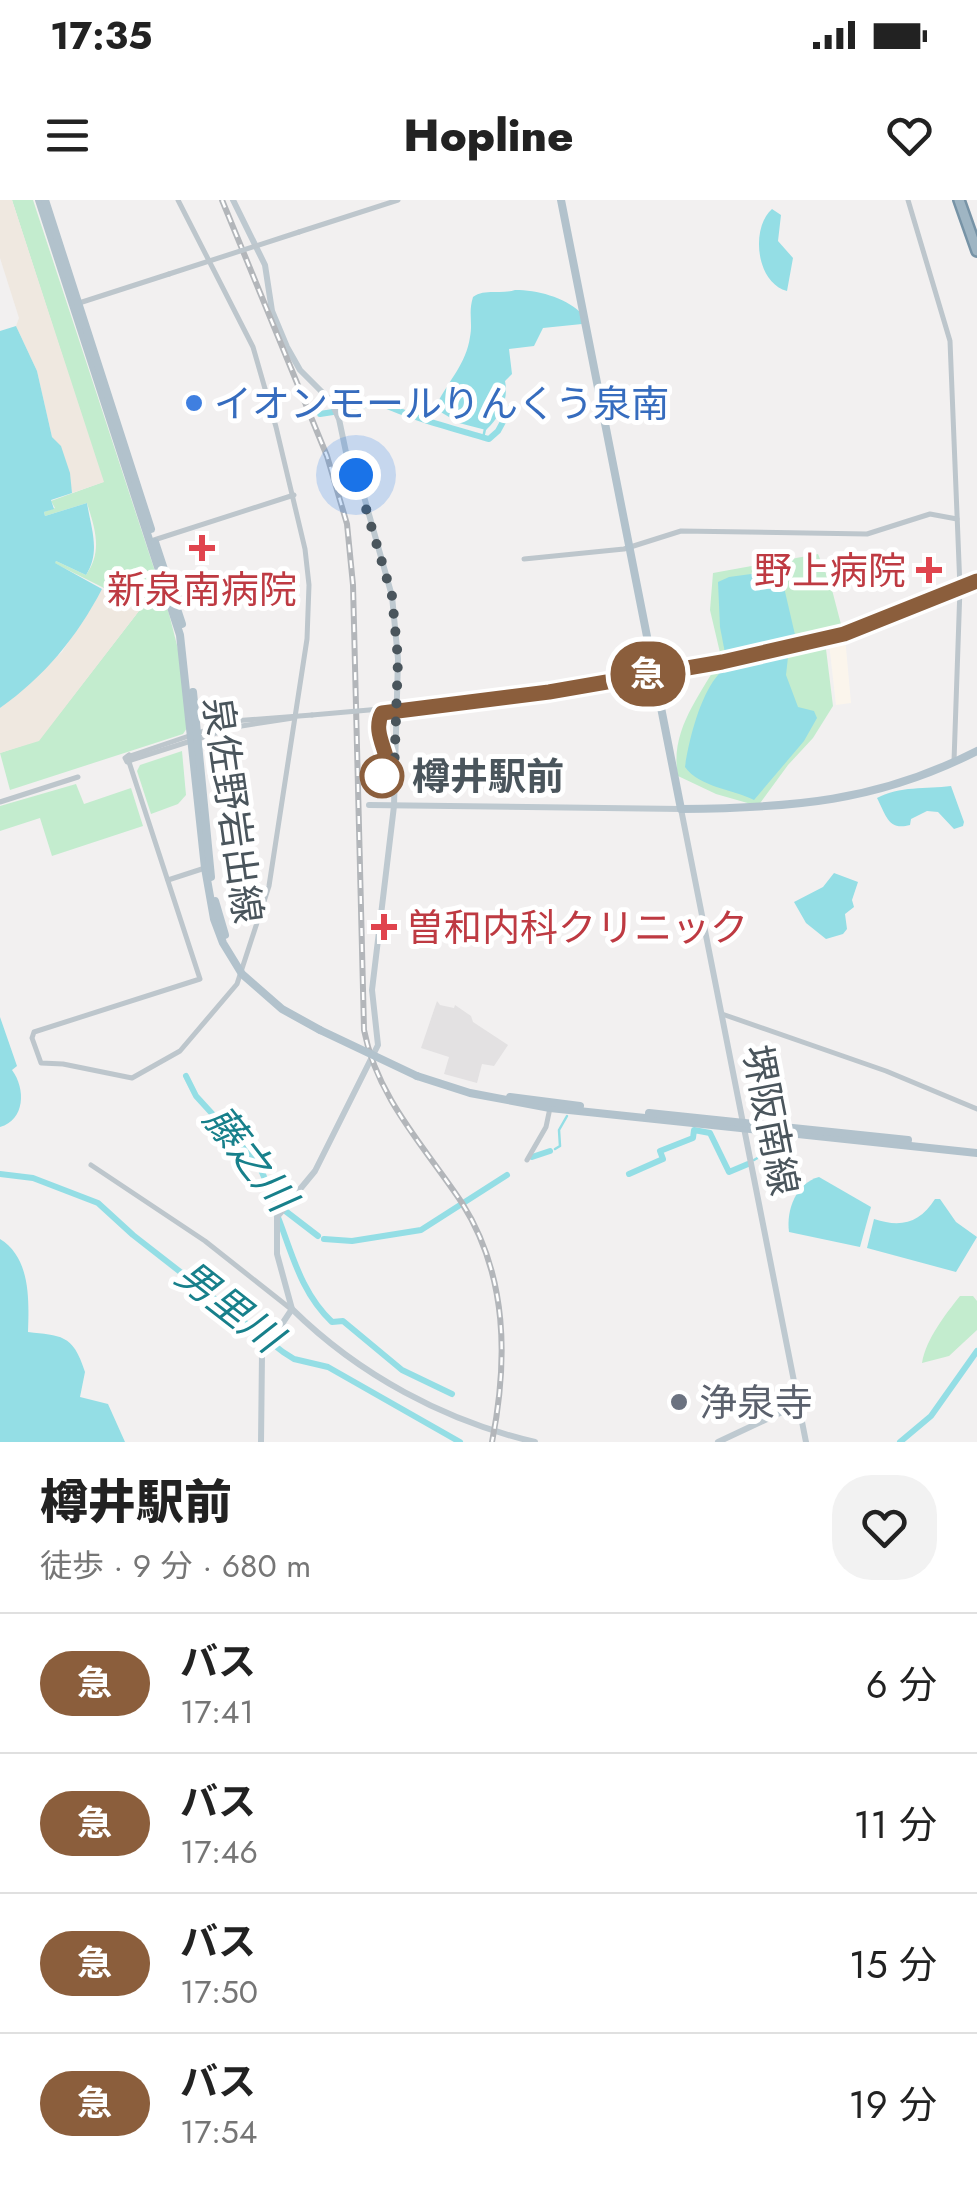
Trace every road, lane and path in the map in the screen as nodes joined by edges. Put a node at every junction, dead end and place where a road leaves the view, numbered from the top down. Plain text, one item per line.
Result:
1 (42, 200) edge
2 (178, 200) edge
3 (233, 200) edge
4 (398, 200) edge
5 (562, 200) edge
6 (908, 200) edge
7 (962, 200) edge
8 (977, 238) edge
9 (977, 251) edge
10 (76, 304) junction
11 (294, 495) junction
12 (957, 519) junction
13 (154, 540) junction
14 (630, 548) junction
15 (524, 559) dead end
16 (977, 581) edge
17 (960, 588) junction
18 (654, 672) junction
19 (295, 717) junction
20 (378, 718) dead end
21 (195, 737) junction
22 (379, 738) dead end
23 (977, 750) edge
24 (954, 762) junction
25 (78, 776) dead end
26 (0, 802) edge
27 (369, 805) dead end
28 (394, 806) junction
29 (681, 808) junction
30 (205, 868) junction
31 (168, 880) junction
32 (243, 972) junction
33 (722, 1014) junction
34 (550, 1105) junction
35 (977, 1109) edge
36 (744, 1126) junction
37 (977, 1150) edge
38 (527, 1160) dead end
39 (91, 1165) dead end
40 (291, 1311) junction
41 (799, 1404) junction
42 (261, 1442) edge
43 (536, 1442) edge
44 (718, 1442) edge
45 (806, 1442) edge

1 - 10 main road, 泉佐野岩出線
2 - 11 street
3 - 28 main road
4 - 10 street, bridge
5 - 14 main road
6 - 12 street
7 - 8 highway
7 - 9 highway
10 - 13 main road, 泉佐野岩出線
10 - 21 main road, 泉佐野岩出線
11 - 13 street
11 - 19 street
12 - 14 street
12 - 17 street
13 - 21 main road, 泉佐野岩出線
14 - 15 street
14 - 18 main road
16 - 17 street
17 - 18 street
17 - 24 street
18 - 19 street, bridge
18 - 29 main road
19 - 21 street
19 - 32 street
20 - 22 street
21 - 30 main road, 泉佐野岩出線
21 - 31 street
21 - 32 main road, 泉佐野岩出線
23 - 24 main road
24 - 29 main road
25 - 26 street
27 - 28 main road
28 - 29 main road
28 - 40 main road
29 - 33 main road, 堺阪南線
30 - 31 street
30 - 32 main road, 泉佐野岩出線
31 - 32 street
32 - 34 main road, 泉佐野岩出線, bridge
33 - 35 street
33 - 36 main road, 堺阪南線
34 - 36 main road, 泉佐野岩出線
34 - 38 street
36 - 37 main road, 泉佐野岩出線
36 - 41 main road, 堺阪南線
39 - 40 street
40 - 42 main road
40 - 43 main road
41 - 44 main road
41 - 45 main road, 堺阪南線

